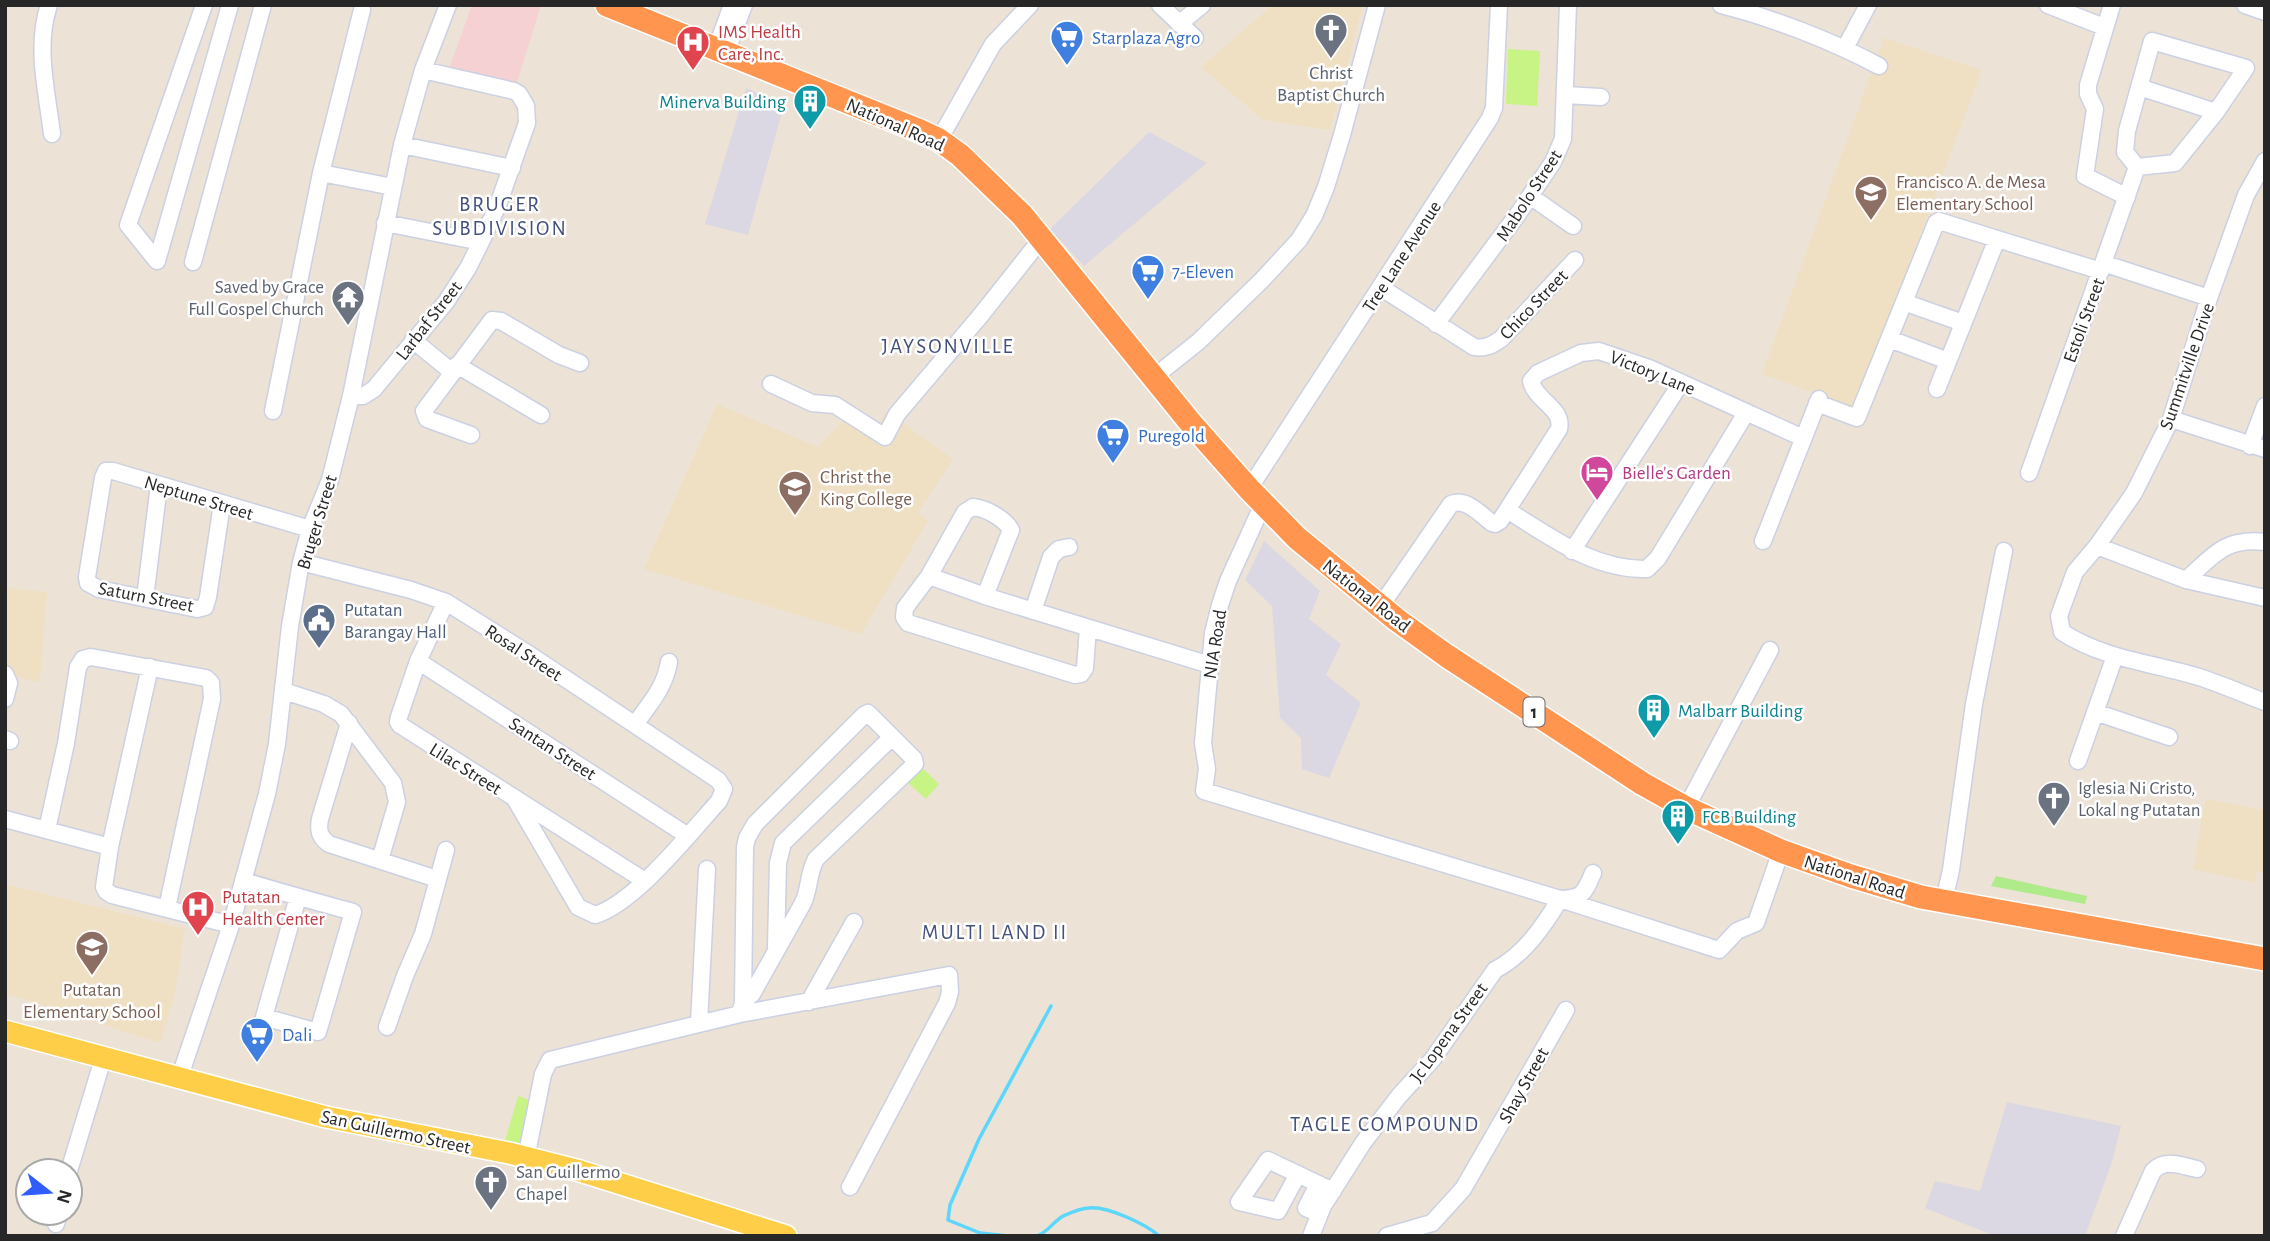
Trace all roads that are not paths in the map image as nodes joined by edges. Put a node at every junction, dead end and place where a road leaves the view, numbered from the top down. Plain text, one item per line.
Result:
1 (49, 5) edge
2 (204, 5) edge
3 (230, 5) edge
4 (263, 5) edge
5 (448, 5) edge
6 (607, 5) edge
7 (732, 5) edge
8 (744, 5) edge
9 (1030, 5) edge
10 (1160, 5) edge
11 (1202, 5) edge
12 (1377, 5) edge
13 (1499, 5) edge
14 (1568, 5) edge
15 (1721, 5) edge
16 (1868, 5) edge
17 (2048, 5) edge
18 (2112, 5) edge
19 (2245, 5) edge
20 (362, 10) dead end
21 (2265, 12) edge
22 (1180, 24) junction
23 (2104, 27) junction
24 (1195, 38) dead end
25 (1845, 48) junction
26 (721, 51) junction
27 (1880, 66) dead end
28 (423, 70) junction
29 (2139, 86) junction
30 (1565, 95) junction
31 (1601, 97) dead end
32 (2216, 112) junction
33 (52, 134) dead end
34 (939, 140) junction
35 (402, 145) junction
36 (2265, 161) edge
37 (2137, 167) junction
38 (512, 168) junction
39 (321, 173) junction
40 (393, 187) junction
41 (1530, 196) junction
42 (2127, 197) junction
43 (385, 223) junction
44 (1573, 226) dead end
45 (1042, 238) junction
46 (1997, 239) junction
47 (481, 242) junction
48 (1575, 260) dead end
49 (193, 262) dead end
50 (2102, 267) junction
51 (1380, 287) junction
52 (2209, 298) junction
53 (1912, 304) dead end
54 (1964, 323) junction
55 (1436, 324) junction
56 (413, 340) junction
57 (1895, 341) dead end
58 (1948, 361) junction
59 (580, 363) dead end
60 (455, 369) junction
61 (1154, 377) junction
62 (1681, 383) junction
63 (771, 384) dead end
64 (1937, 389) dead end
65 (351, 396) junction
66 (2265, 406) edge
67 (273, 411) dead end
68 (1746, 413) junction
69 (541, 415) dead end
70 (2171, 419) junction
71 (471, 435) dead end
72 (1803, 438) junction
73 (2258, 447) edge
74 (2029, 473) dead end
75 (159, 485) junction
76 (1256, 496) junction
77 (222, 504) junction
78 (1507, 510) junction
79 (310, 529) junction
80 (1763, 541) dead end
81 (2265, 542) edge
82 (2097, 546) junction
83 (1069, 547) dead end
84 (1572, 551) junction
85 (2004, 551) dead end
86 (301, 562) junction
87 (929, 576) junction
88 (2186, 580) junction
89 (88, 583) joint
90 (985, 596) junction
91 (145, 598) junction
92 (2265, 598) edge
93 (446, 602) junction
94 (1380, 607) junction
95 (1034, 611) junction
96 (1088, 628) junction
97 (1770, 650) dead end
98 (2116, 656) junction
99 (418, 661) junction
100 (669, 662) dead end
101 (1210, 665) junction
102 (150, 667) junction
103 (5, 674) edge
104 (284, 691) junction
105 (5, 699) edge
106 (2265, 702) edge
107 (2095, 712) junction
108 (349, 723) junction
109 (635, 724) junction
110 (2169, 737) dead end
111 (891, 738) junction
112 (2078, 761) dead end
113 (515, 799) junction
114 (1686, 808) junction
115 (5, 819) edge
116 (47, 830) junction
117 (688, 836) junction
118 (110, 847) junction
119 (446, 850) dead end
120 (1781, 851) junction
121 (380, 860) junction
122 (707, 869) dead end
123 (1593, 873) dead end
124 (437, 879) junction
125 (244, 881) junction
126 (645, 881) junction
127 (298, 897) junction
128 (1560, 899) junction
129 (1944, 901) junction
130 (167, 908) junction
131 (854, 922) dead end
132 (231, 925) junction
133 (776, 949) junction
134 (2265, 959) edge
135 (809, 1002) junction
136 (741, 1008) junction
137 (1566, 1010) dead end
138 (699, 1023) junction
139 (387, 1027) dead end
140 (5, 1031) edge
141 (103, 1059) junction
142 (178, 1079) junction
143 (73, 1157) edge
144 (526, 1158) junction
145 (2197, 1169) dead end
146 (1298, 1174) dead end
147 (850, 1187) dead end
148 (1326, 1188) junction
149 (1433, 1229) edge
150 (786, 1236) edge
151 (1311, 1236) edge
152 (1387, 1236) edge
153 (2124, 1236) edge

1 - 33 street
2 - 3 street
4 - 49 street
5 - 28 street, Bruger Street
6 - 26 highway, National Road / 1
7 - 26 street
8 - 26 street
9 - 34 street
10 - 22 street
11 - 22 street
12 - 61 street
13 - 51 street, Tree Lane Avenue
14 - 30 street, Mabolo Street
15 - 25 street
16 - 25 street
17 - 23 street
18 - 23 street
19 - 21 street
20 - 39 street
22 - 24 street
23 - 42 street
25 - 27 street
26 - 34 highway, National Road / 1
28 - 35 street, Bruger Street
28 - 38 street, Larbaf Street
29 - 32 street
29 - 32 street
29 - 37 street
30 - 31 street
30 - 41 street, Mabolo Street
32 - 37 street
34 - 45 highway, National Road / 1
35 - 38 street
35 - 40 street, Bruger Street
36 - 52 street, Summitville Drive
37 - 42 street, Estoli Street
38 - 47 street, Larbaf Street
39 - 40 street
39 - 67 street
40 - 43 street, Bruger Street
41 - 44 street
41 - 55 street, Mabolo Street
42 - 50 street, Estoli Street
43 - 47 street
43 - 65 street, Bruger Street
45 - 61 highway, National Road / 1
45 - 63 street
46 - 50 street
46 - 54 street
46 - 72 street
47 - 56 street, Larbaf Street
48 - 55 street, Chico Street
50 - 52 street
50 - 74 street, Estoli Street
51 - 55 street, Chico Street
51 - 76 street, Tree Lane Avenue
52 - 70 street, Summitville Drive
53 - 54 street
54 - 58 street
56 - 60 street
56 - 65 street, Larbaf Street
57 - 58 street
58 - 64 street
59 - 60 street
60 - 69 street
60 - 71 street
61 - 76 highway, National Road / 1
62 - 68 street, Victory Lane
62 - 78 street, Victory Lane
62 - 84 street
65 - 79 street, Bruger Street
66 - 73 street
68 - 72 street, Victory Lane
68 - 84 street
70 - 73 street
70 - 82 street, Summitville Drive
72 - 80 street
75 - 77 street, Neptune Street
75 - 89 street, Neptune Street
75 - 91 street
76 - 94 highway, National Road / 1
76 - 101 street, NIA Road
77 - 79 street, Neptune Street
77 - 91 street, Saturn Street
78 - 84 street
78 - 94 street
79 - 86 street, Bruger Street
81 - 88 street
82 - 88 street
82 - 98 street, Summitville Drive
83 - 95 street
85 - 129 street
86 - 93 street, Rosal Street
86 - 104 street, Bruger Street
87 - 90 street
87 - 90 street
87 - 96 street
88 - 92 street
89 - 91 street, Saturn Street
90 - 95 street
93 - 99 street, Lilac Street
93 - 109 street, Rosal Street
94 - 114 highway, National Road / 1
95 - 96 street
96 - 101 street
97 - 114 street
98 - 106 street, Summitville Drive
98 - 107 street
99 - 113 street, Lilac Street
99 - 117 street, Santan Street
100 - 109 street
101 - 128 street, NIA Road
102 - 116 street
102 - 118 street
102 - 130 street
103 - 105 street
104 - 108 street
104 - 125 street, Bruger Street
107 - 110 street
107 - 112 street
108 - 121 street
108 - 121 street
109 - 117 street, Rosal Street
111 - 133 street
111 - 133 street
111 - 136 street
113 - 126 street, Lilac Street
113 - 126 street
114 - 120 highway, National Road / 1
115 - 116 street
116 - 118 street
117 - 126 street
118 - 130 street
119 - 124 street
120 - 128 street
120 - 129 highway, National Road / 1
121 - 124 street
122 - 138 street
123 - 128 street, Jc Lopena Street
124 - 139 street
125 - 127 street
125 - 132 street, Bruger Street
127 - 127 street
128 - 148 street, Jc Lopena Street
129 - 134 highway, National Road / 1
130 - 132 street
131 - 135 street
132 - 142 street, Bruger Street
133 - 136 street
135 - 136 street
135 - 147 street
136 - 138 street
137 - 149 street, Shay Street
138 - 144 street
140 - 141 main road, San Guillermo Street
141 - 142 main road, San Guillermo Street
141 - 143 street
142 - 144 main road, San Guillermo Street
144 - 150 main road, San Guillermo Street
145 - 153 street
146 - 148 street
148 - 151 street, Jc Lopena Street
149 - 152 street, Shay Street

